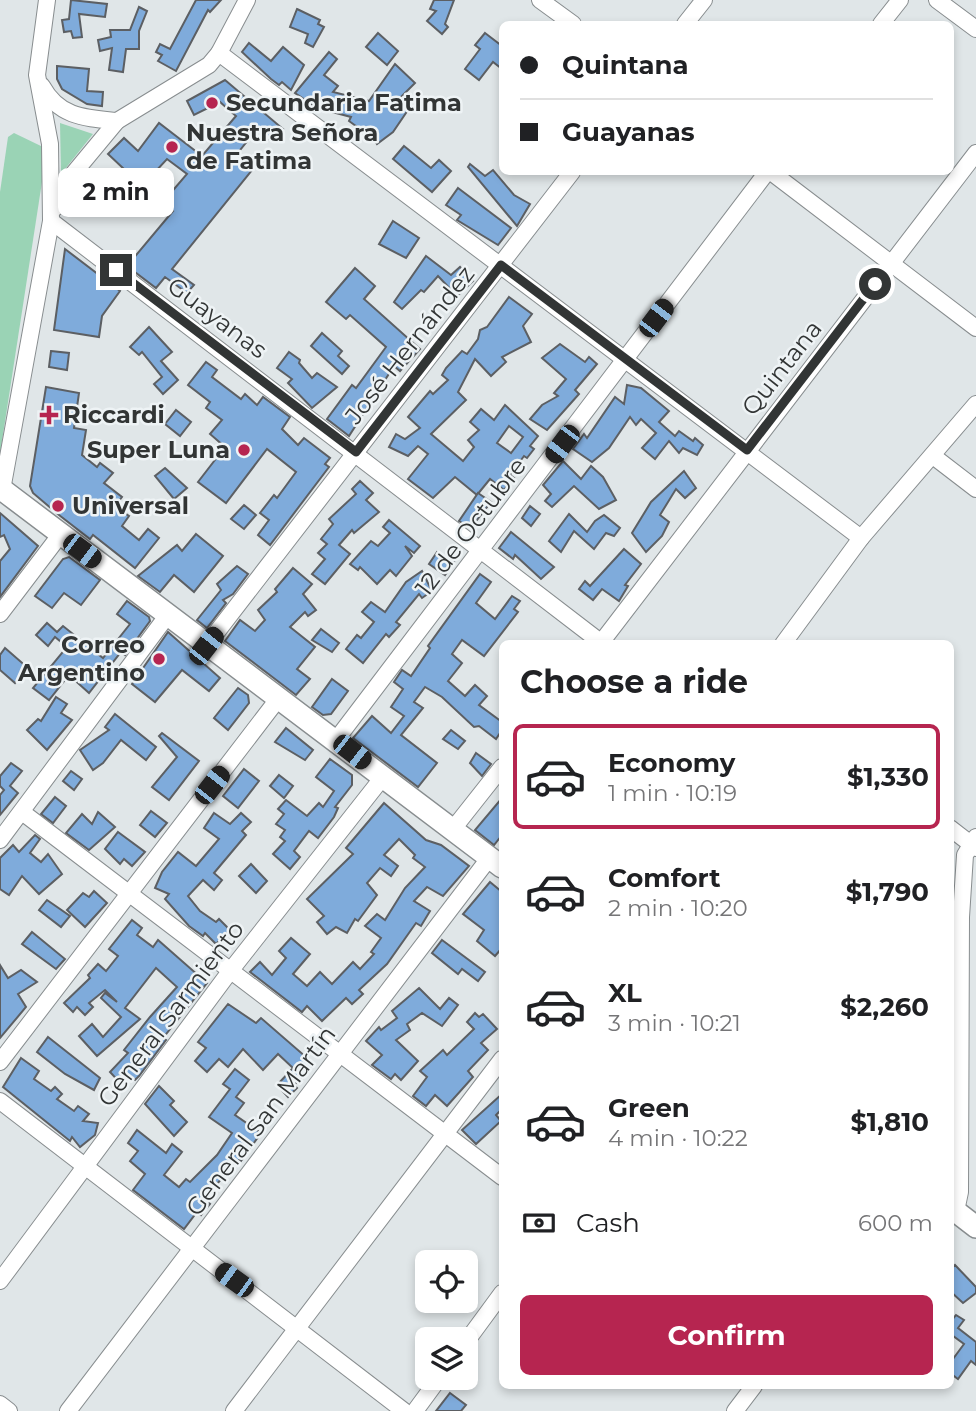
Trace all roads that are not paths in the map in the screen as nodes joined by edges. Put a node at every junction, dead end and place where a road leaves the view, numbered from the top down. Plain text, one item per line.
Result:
1 (47, 0) edge
2 (247, 0) edge
3 (540, 0) edge
4 (704, 0) edge
5 (900, 0) edge
6 (937, 0) edge
7 (569, 21) edge
8 (687, 21) edge
9 (883, 21) edge
10 (976, 29) edge
11 (219, 53) junction
12 (37, 75) junction
13 (117, 121) junction
14 (976, 153) edge
15 (570, 175) edge
16 (767, 175) edge
17 (773, 175) edge
18 (51, 220) junction
19 (891, 264) junction
20 (501, 265) junction
21 (976, 328) edge
22 (624, 360) junction
23 (976, 404) edge
24 (747, 450) junction
25 (356, 452) junction
26 (933, 456) junction
27 (1, 489) edge
28 (976, 489) edge
29 (61, 535) junction
30 (861, 538) junction
31 (483, 550) junction
32 (0, 614) edge
33 (167, 616) junction
34 (596, 640) edge
35 (604, 640) edge
36 (786, 640) edge
37 (206, 646) junction
38 (278, 699) junction
39 (336, 740) junction
40 (499, 771) edge
41 (383, 777) junction
42 (22, 812) junction
43 (453, 829) junction
44 (954, 830) edge
45 (0, 840) edge
46 (974, 843) edge
47 (496, 862) edge
48 (129, 892) junction
49 (962, 917) edge
50 (231, 970) junction
51 (969, 1036) edge
52 (341, 1055) junction
53 (0, 1062) edge
54 (499, 1063) edge
55 (0, 1101) edge
56 (444, 1135) junction
57 (86, 1168) junction
58 (499, 1175) edge
59 (954, 1207) edge
60 (954, 1210) edge
61 (976, 1227) edge
62 (192, 1249) junction
63 (0, 1281) edge
64 (499, 1297) edge
65 (298, 1327) junction
66 (477, 1327) edge
67 (752, 1389) edge
68 (430, 1390) edge
69 (0, 1404) edge
70 (9, 1411) edge
71 (68, 1411) edge
72 (234, 1411) edge
73 (404, 1411) edge
74 (415, 1411) edge
75 (735, 1411) edge

1 - 12 street
2 - 11 street
3 - 7 street
4 - 8 street
5 - 9 street
6 - 10 street
11 - 13 street
11 - 20 street
12 - 13 street
12 - 18 street
13 - 18 street
14 - 19 street, Quintana
15 - 20 street, José Hernández
16 - 22 street, 12 de Octubre
17 - 19 street
18 - 25 street, Guayanas
18 - 27 street
19 - 21 street
19 - 24 street, Quintana
20 - 22 street
20 - 25 street, José Hernández
22 - 24 street
22 - 31 street, 12 de Octubre
23 - 26 street
24 - 30 street
24 - 35 street, Quintana
25 - 31 street, Guayanas
25 - 37 street, José Hernández
26 - 28 street
26 - 30 street
27 - 29 main road
29 - 32 street
29 - 33 main road
30 - 36 street
31 - 34 street, Guayanas
31 - 39 street, 12 de Octubre
33 - 37 main road
33 - 42 street
37 - 38 main road
38 - 39 main road
38 - 48 street
39 - 41 main road
40 - 43 street
41 - 43 main road
41 - 50 street, General Sarmiento
42 - 45 street
42 - 48 street
43 - 47 main road
44 - 46 street
46 - 49 street
47 - 52 street, General San Martín
48 - 50 street
48 - 53 street
49 - 51 street
50 - 52 street
50 - 57 street, General Sarmiento
51 - 59 street
52 - 56 street
52 - 62 street, General San Martín
54 - 56 street
55 - 57 street
56 - 58 street
56 - 65 street
57 - 62 street
57 - 63 street, General Sarmiento
60 - 61 main road
62 - 65 street
62 - 71 street, General San Martín
64 - 66 street
65 - 72 street
65 - 73 street
67 - 75 street
68 - 74 street
69 - 70 street

